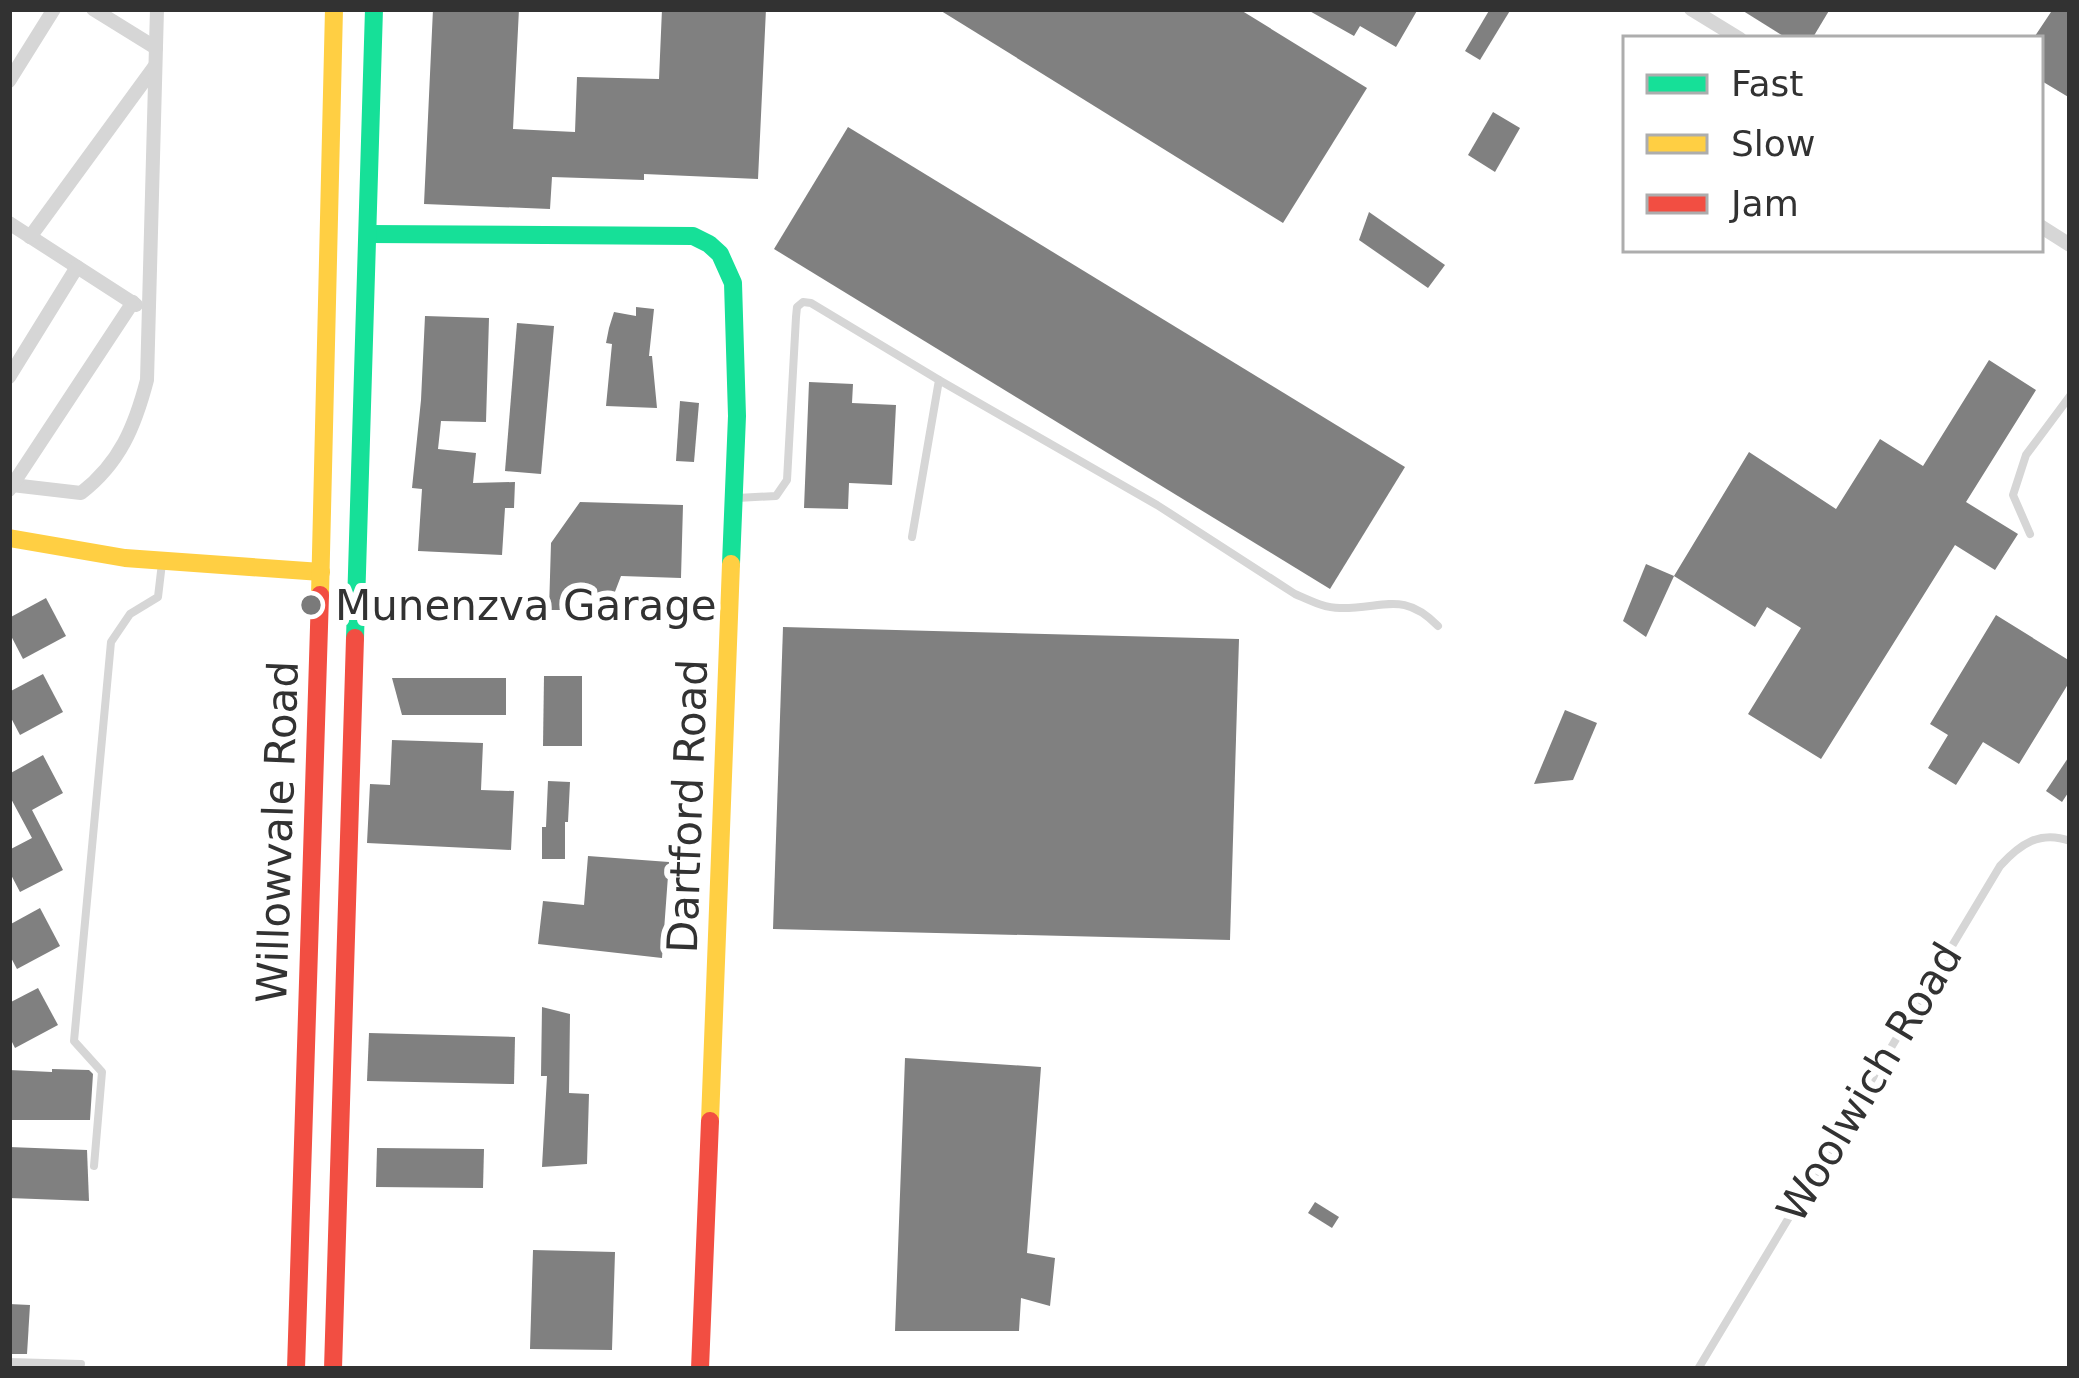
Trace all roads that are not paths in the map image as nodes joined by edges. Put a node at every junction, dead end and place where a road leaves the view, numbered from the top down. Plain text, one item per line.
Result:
1 (54, 9) edge
2 (93, 9) edge
3 (157, 9) edge
4 (334, 9) edge
5 (374, 9) edge
6 (1691, 9) edge
7 (1735, 36) edge
8 (156, 57) junction
9 (10, 76) edge
10 (9, 223) edge
11 (2043, 228) edge
12 (368, 234) junction
13 (30, 237) junction
14 (2070, 244) edge
15 (77, 267) junction
16 (133, 302) junction
17 (148, 312) junction
18 (9, 376) edge
19 (939, 380) junction
20 (2070, 396) edge
21 (10, 488) edge
22 (734, 498) junction
23 (2030, 534) dead end
24 (912, 537) dead end
25 (9, 538) edge
26 (162, 562) junction
27 (321, 572) junction
28 (1438, 626) dead end
29 (2070, 841) edge
30 (94, 1166) dead end
31 (9, 1362) edge
32 (80, 1364) dead end
33 (296, 1369) edge
34 (333, 1369) edge
35 (700, 1369) edge
36 (1698, 1369) edge

1 - 9 street
2 - 8 street
3 - 8 street
4 - 27 street, Willowvale Road
5 - 12 street
6 - 7 street
8 - 13 street
8 - 17 street
10 - 13 street
11 - 14 street
12 - 22 street, Dartford Road
12 - 34 street
13 - 15 street
15 - 16 street
15 - 18 street
16 - 17 street
16 - 21 street
17 - 21 street
19 - 22 lane
19 - 24 lane
19 - 28 lane
20 - 23 lane
22 - 35 street, Dartford Road
25 - 26 street
26 - 27 street
26 - 30 lane
27 - 33 street, Willowvale Road
29 - 36 lane, Woolwich Road
31 - 32 lane

